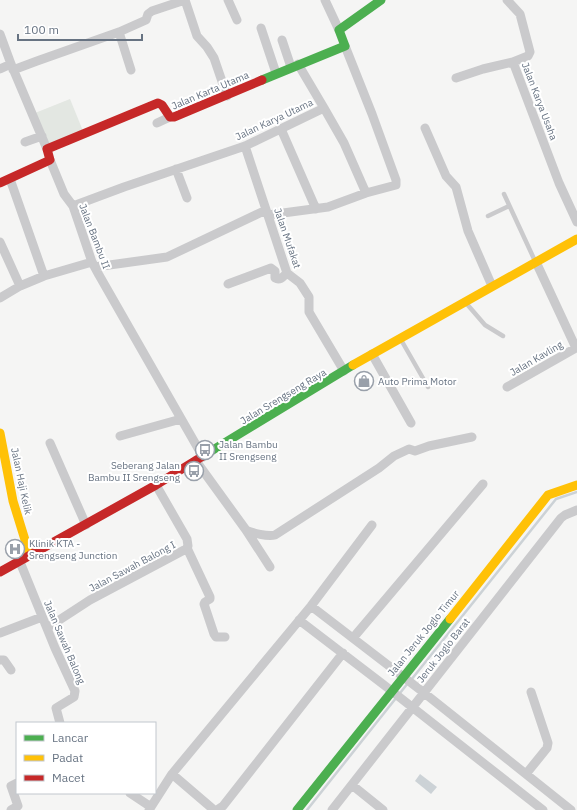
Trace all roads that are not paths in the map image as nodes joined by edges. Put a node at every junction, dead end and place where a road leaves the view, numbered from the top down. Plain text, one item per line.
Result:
1 (228, 0) edge
2 (325, 0) edge
3 (381, 0) edge
4 (507, 0) edge
5 (237, 20) dead end
6 (260, 28) dead end
7 (339, 30) junction
8 (119, 32) junction
9 (0, 34) edge
10 (282, 40) dead end
11 (345, 46) junction
12 (513, 62) junction
13 (294, 66) junction
14 (12, 67) junction
15 (0, 69) edge
16 (131, 70) dead end
17 (276, 73) junction
18 (456, 78) dead end
19 (227, 96) junction
20 (324, 108) junction
21 (170, 118) junction
22 (157, 122) dead end
23 (425, 128) dead end
24 (281, 129) junction
25 (42, 136) junction
26 (25, 142) dead end
27 (244, 146) junction
28 (47, 149) junction
29 (50, 160) junction
30 (176, 170) junction
31 (10, 179) junction
32 (0, 183) edge
33 (366, 193) junction
34 (504, 194) dead end
35 (187, 198) dead end
36 (73, 206) junction
37 (509, 206) junction
38 (316, 209) junction
39 (267, 212) junction
40 (488, 216) dead end
41 (577, 222) edge
42 (577, 239) edge
43 (0, 242) edge
44 (536, 262) junction
45 (93, 264) junction
46 (287, 273) junction
47 (44, 276) junction
48 (228, 284) dead end
49 (20, 286) junction
50 (492, 286) junction
51 (0, 298) edge
52 (464, 302) junction
53 (503, 336) dead end
54 (400, 338) junction
55 (372, 354) junction
56 (344, 371) junction
57 (428, 387) dead end
58 (507, 387) dead end
59 (180, 419) junction
60 (411, 423) dead end
61 (0, 434) edge
62 (120, 436) dead end
63 (472, 437) dead end
64 (50, 444) dead end
65 (199, 459) junction
66 (483, 484) dead end
67 (156, 485) junction
68 (577, 485) edge
69 (577, 510) edge
70 (372, 525) dead end
71 (86, 526) junction
72 (246, 530) junction
73 (187, 548) junction
74 (30, 556) junction
75 (20, 562) junction
76 (270, 567) dead end
77 (0, 572) edge
78 (311, 606) junction
79 (42, 617) junction
80 (299, 620) junction
81 (47, 628) junction
82 (0, 633) edge
83 (225, 637) dead end
84 (353, 638) junction
85 (343, 653) junction
86 (0, 660) edge
87 (11, 670) dead end
88 (402, 676) junction
89 (392, 691) junction
90 (531, 692) dead end
91 (424, 693) junction
92 (412, 707) junction
93 (60, 722) edge
94 (172, 774) junction
95 (526, 774) junction
96 (16, 783) edge
97 (352, 785) junction
98 (131, 794) edge
99 (150, 808) edge
100 (11, 810) edge
101 (216, 810) edge
102 (297, 810) edge
103 (332, 810) edge
104 (383, 810) edge
105 (543, 810) edge
106 (571, 810) edge

1 - 5 street
2 - 7 street
3 - 7 street
4 - 12 street, Jalan Karya Usaha
6 - 17 street
7 - 11 street
8 - 14 street
8 - 16 street
8 - 19 street
9 - 14 street, Jalan Bambu II
10 - 13 street, Jalan Karya Utama
11 - 13 street
11 - 33 street
12 - 18 street
12 - 41 street, Jalan Karya Usaha
13 - 17 street, Jalan Karta Utama
13 - 20 street, Jalan Karya Utama
14 - 15 street
14 - 25 street, Jalan Bambu II
17 - 19 street, Jalan Karta Utama
19 - 21 street, Jalan Karta Utama
20 - 24 street, Jalan Karya Utama
20 - 33 street
21 - 22 street
21 - 28 street, Jalan Karta Utama
23 - 50 street
24 - 27 street, Jalan Karya Utama
24 - 38 street
25 - 26 street
25 - 28 street, Jalan Bambu II
27 - 30 street, Jalan Karya Utama
27 - 39 street, Jalan Mufakat
28 - 29 street, Jalan Bambu II
29 - 31 street
29 - 36 street, Jalan Bambu II
30 - 35 street
30 - 36 street, Jalan Karya Utama
31 - 32 street
31 - 47 street
33 - 38 street
34 - 37 lane
36 - 45 street, Jalan Bambu II
37 - 40 lane
37 - 44 lane
38 - 39 street
39 - 45 street
39 - 46 street, Jalan Mufakat
42 - 44 street, Jalan Srengseng Raya
43 - 49 street
44 - 50 street, Jalan Srengseng Raya
44 - 58 street, Jalan Kavling
45 - 47 street
45 - 59 street, Jalan Bambu II
46 - 48 street
46 - 56 street, Jalan Mufakat
47 - 49 street
49 - 51 street
50 - 52 street, Jalan Srengseng Raya
52 - 53 lane
52 - 54 street, Jalan Srengseng Raya
54 - 55 street, Jalan Srengseng Raya
54 - 57 lane
55 - 56 street, Jalan Srengseng Raya
55 - 60 street
56 - 65 street, Jalan Srengseng Raya
59 - 62 street
59 - 65 street, Jalan Bambu II
61 - 74 street, Jalan Haji Kelik
63 - 72 street
64 - 71 street
65 - 67 street, Jalan Srengseng Raya
65 - 72 street, Jalan Bambu II
66 - 84 street
67 - 71 street, Jalan Srengseng Raya
67 - 73 street, Jalan Sawah Balong I
68 - 88 street, Jalan Jeruk Joglo Timur
69 - 91 street, Jeruk Joglo Barat
70 - 78 street
71 - 74 street, Jalan Srengseng Raya
72 - 76 street, Jalan Bambu II
73 - 81 street, Jalan Sawah Balong I
73 - 83 street
74 - 75 street, Jalan Srengseng Raya
75 - 77 street, Jalan Srengseng Raya
75 - 79 street, Jalan Sawah Balong
78 - 80 street
78 - 84 street
79 - 81 street, Jalan Sawah Balong
79 - 82 street
80 - 85 street
80 - 94 street
81 - 93 street, Jalan Sawah Balong
84 - 88 street
85 - 89 street
85 - 101 street
86 - 87 street
88 - 89 street, Jalan Jeruk Joglo Timur
88 - 91 street
89 - 92 street
89 - 102 street, Jalan Jeruk Joglo Timur
90 - 95 street
91 - 92 street, Jeruk Joglo Barat
91 - 95 street
92 - 97 street, Jeruk Joglo Barat
92 - 105 street
94 - 99 street
94 - 101 street
95 - 106 street
96 - 100 street
97 - 103 street, Jeruk Joglo Barat
97 - 104 street
98 - 99 street

